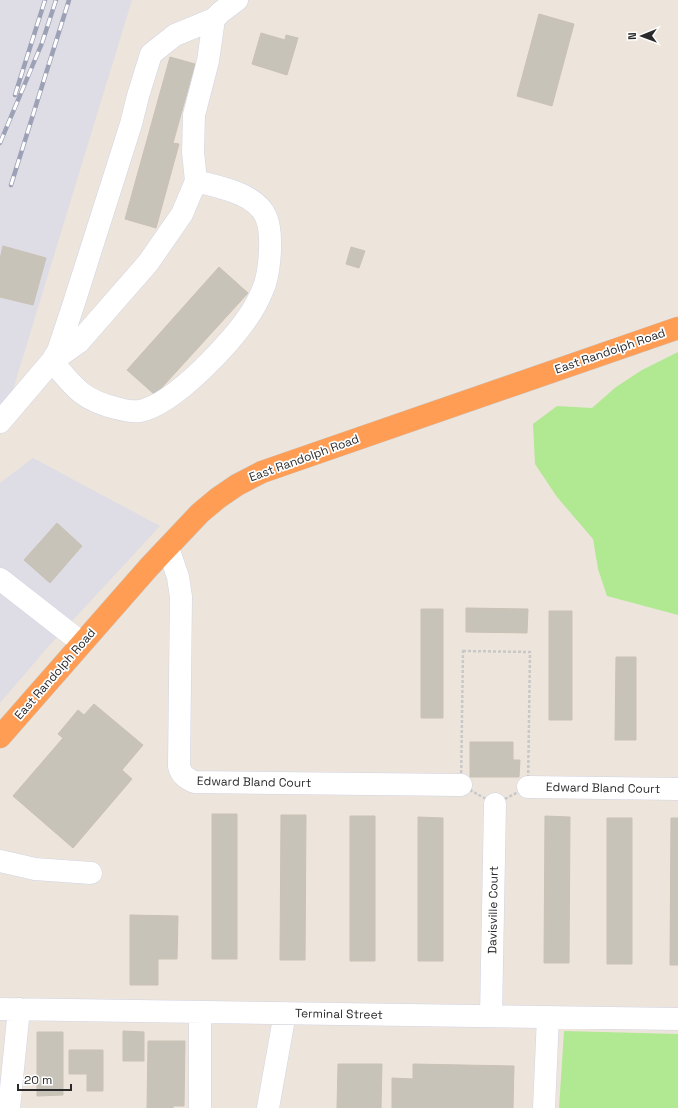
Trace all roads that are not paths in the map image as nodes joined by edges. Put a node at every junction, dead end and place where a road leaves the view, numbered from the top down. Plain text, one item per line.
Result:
1 (237, 0) edge
2 (214, 19) junction
3 (196, 181) junction
4 (678, 328) edge
5 (52, 361) junction
6 (0, 422) edge
7 (168, 548) junction
8 (0, 579) edge
9 (82, 643) junction
10 (0, 737) edge
11 (461, 785) road end
12 (528, 787) road end
13 (678, 789) edge
14 (495, 804) road end
15 (0, 861) edge
16 (91, 873) dead end
17 (10, 1009) edge
18 (200, 1012) junction
19 (285, 1013) junction
20 (491, 1016) junction
21 (548, 1017) junction
22 (678, 1019) edge
23 (9, 1108) edge
24 (200, 1108) edge
25 (268, 1108) edge
26 (544, 1108) edge

1 - 2 street
2 - 3 street
2 - 5 street
3 - 5 street
3 - 5 street
4 - 7 highway, East Randolph Road
5 - 6 street
7 - 9 highway, East Randolph Road
7 - 11 street, Edward Bland Court
8 - 9 street
9 - 10 highway, East Randolph Road
12 - 13 street, Edward Bland Court
14 - 20 street, Davisville Court
15 - 16 street
17 - 18 street, Terminal Street
17 - 23 street
18 - 19 street, Terminal Street
18 - 24 street
19 - 20 street, Terminal Street
19 - 25 street
20 - 21 street, Terminal Street
21 - 22 street, Terminal Street
21 - 26 street

